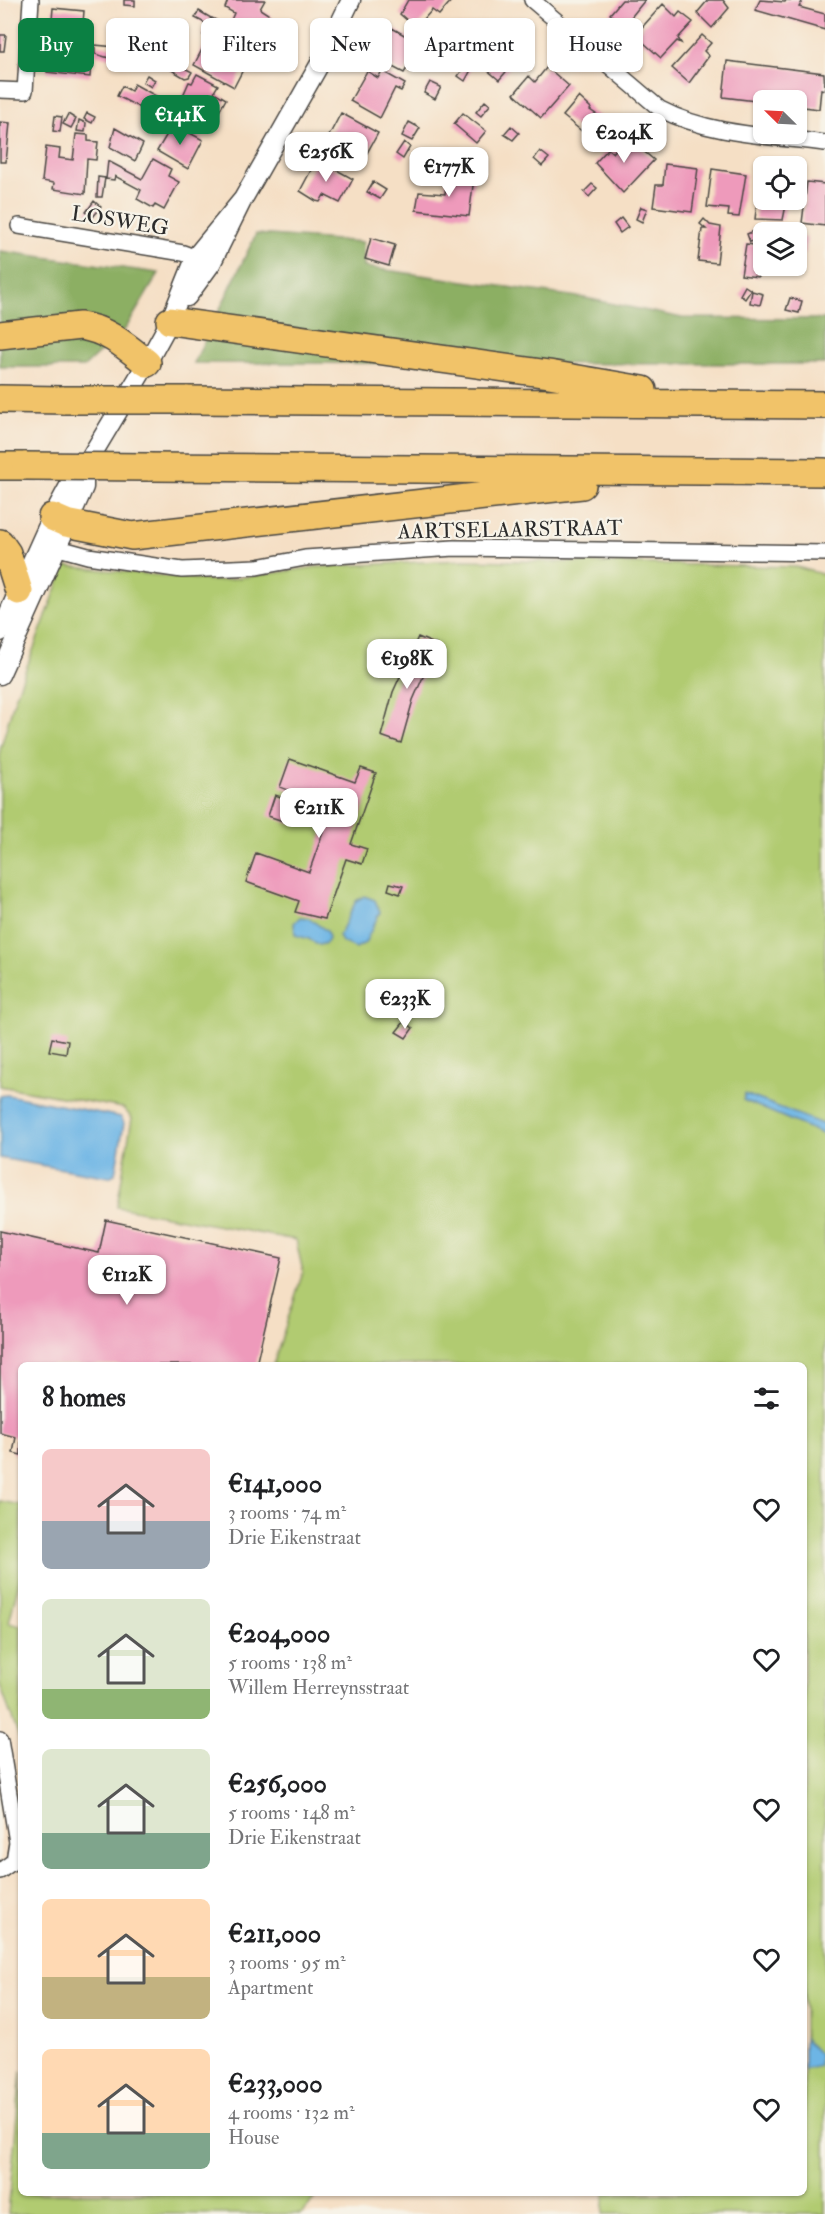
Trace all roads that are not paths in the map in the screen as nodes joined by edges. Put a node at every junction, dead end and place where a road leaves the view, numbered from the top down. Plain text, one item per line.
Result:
1 (31, 0) edge
2 (351, 0) edge
3 (532, 0) edge
4 (0, 90) edge
5 (825, 143) edge
6 (19, 226) dead end
7 (204, 260) junction
8 (170, 321) junction
9 (0, 335) edge
10 (147, 363) junction
11 (0, 399) edge
12 (721, 404) junction
13 (825, 405) edge
14 (13, 466) edge
15 (699, 471) junction
16 (825, 472) edge
17 (58, 529) junction
18 (0, 543) edge
19 (825, 553) edge
20 (19, 591) junction
21 (0, 632) edge
22 (0, 675) edge
23 (0, 1739) edge
24 (0, 1871) edge

1 - 4 street
2 - 7 street
3 - 5 street
6 - 7 street, LOSWEG
7 - 8 street
8 - 10 street
8 - 12 highway
9 - 10 highway
10 - 17 street
11 - 12 highway, bridge
12 - 13 highway
14 - 15 highway, bridge
15 - 16 highway
15 - 17 highway
17 - 19 street, AARTSELAARSTRAAT
17 - 20 street
17 - 22 street
18 - 20 highway
20 - 21 street
23 - 24 street

